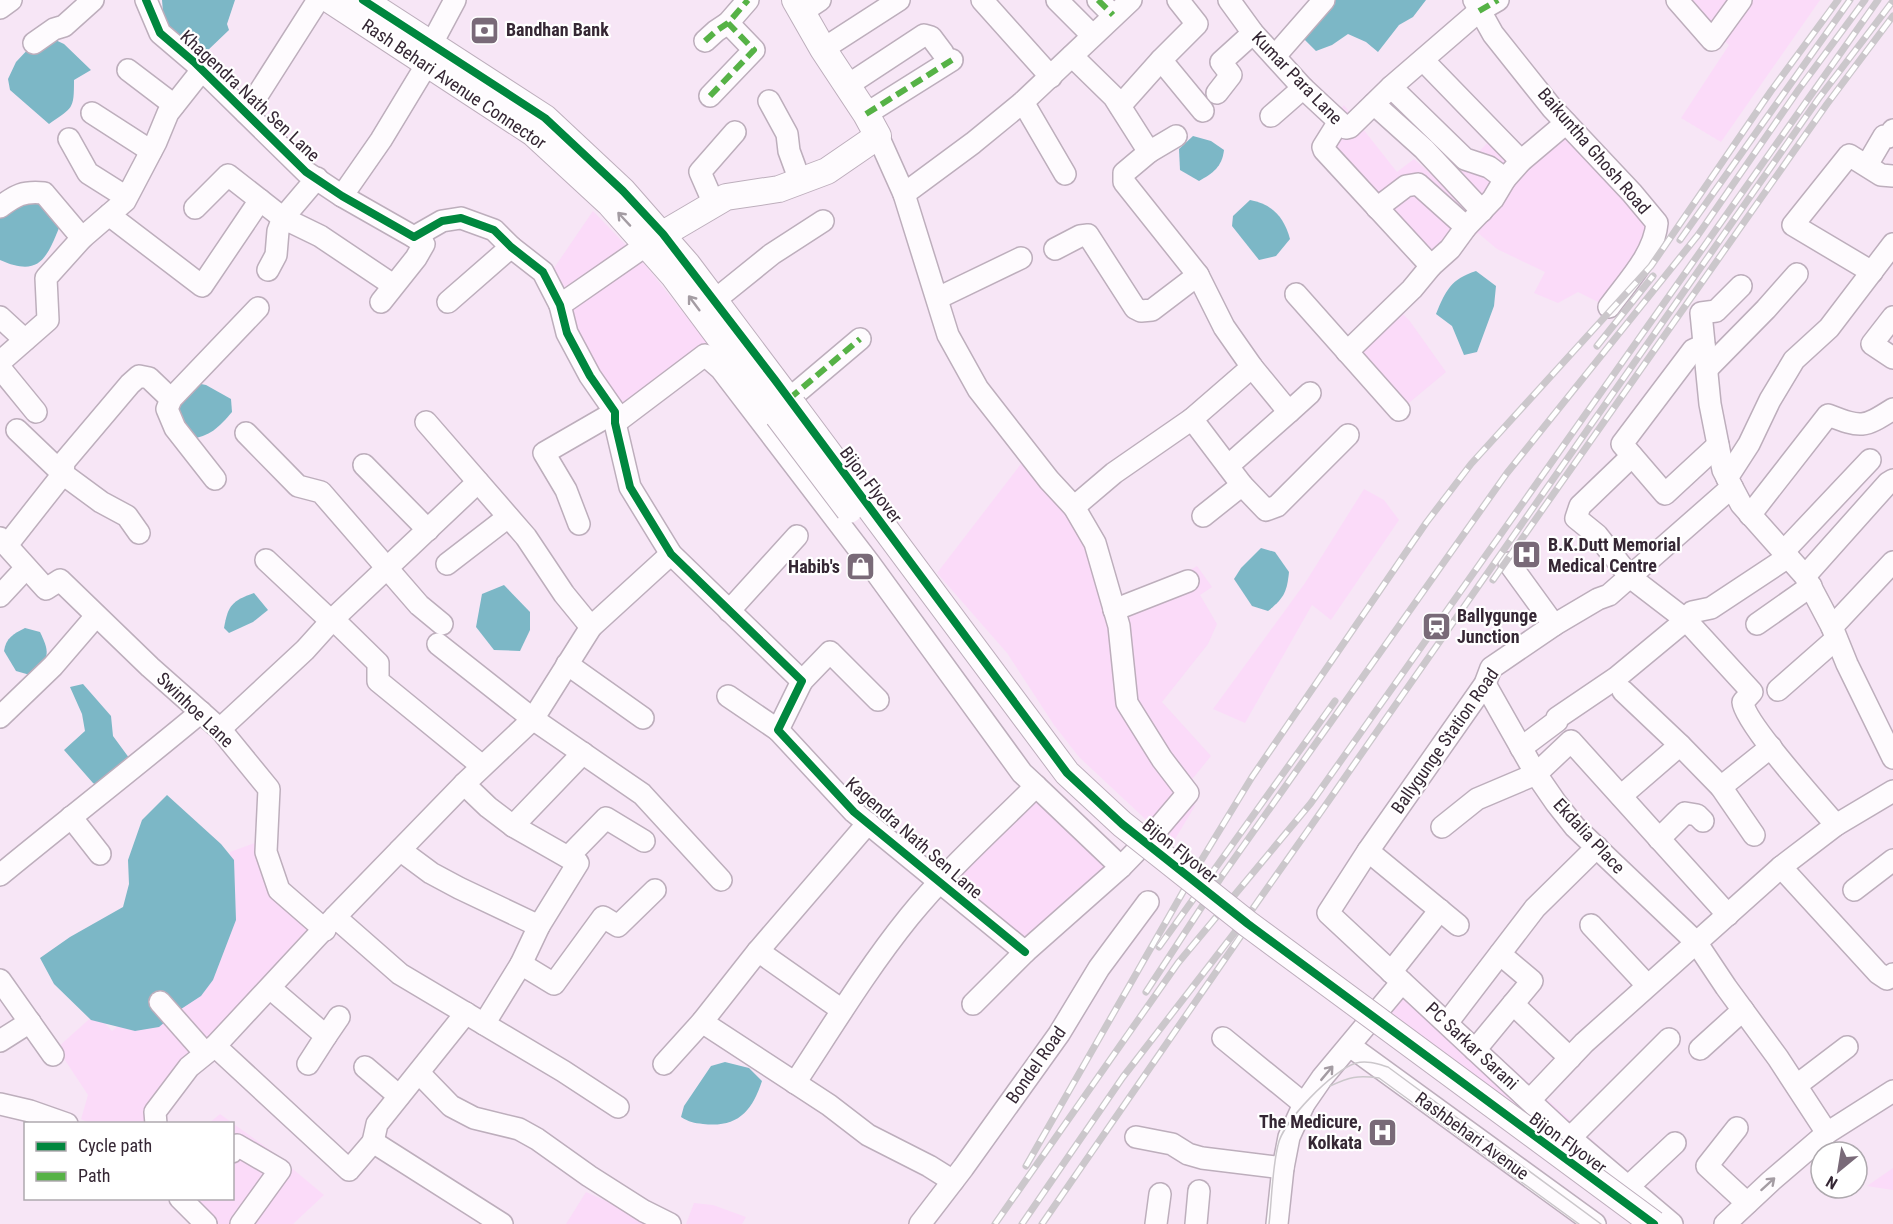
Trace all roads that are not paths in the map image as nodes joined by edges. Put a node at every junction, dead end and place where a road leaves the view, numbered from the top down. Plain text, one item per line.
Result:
1 (12, 0) edge
2 (93, 0) edge
3 (146, 0) edge
4 (318, 0) edge
5 (330, 0) edge
6 (363, 0) edge
7 (455, 0) edge
8 (748, 0) edge
9 (899, 0) edge
10 (982, 0) edge
11 (1057, 0) edge
12 (1098, 0) edge
13 (1131, 0) edge
14 (1178, 0) edge
15 (1229, 0) edge
16 (1324, 0) edge
17 (1498, 0) edge
18 (1677, 0) edge
19 (1741, 0) edge
20 (806, 4) edge
21 (1477, 5) edge
22 (0, 8) edge
23 (1113, 15) junction
24 (728, 23) junction
25 (1253, 33) junction
26 (1092, 35) junction
27 (705, 41) dead end
28 (34, 43) dead end
29 (823, 49) junction
30 (429, 55) junction
31 (1072, 56) junction
32 (1275, 56) junction
33 (1161, 60) junction
34 (1423, 60) junction
35 (128, 70) dead end
36 (202, 70) junction
37 (1051, 77) junction
38 (848, 85) junction
39 (1391, 87) junction
40 (1303, 88) junction
41 (1217, 93) dead end
42 (710, 96) dead end
43 (769, 101) dead end
44 (1023, 102) junction
45 (1374, 104) junction
46 (174, 105) junction
47 (1120, 106) junction
48 (1203, 111) dead end
49 (92, 113) dead end
50 (246, 113) junction
51 (1271, 116) dead end
52 (1338, 123) junction
53 (1566, 123) junction
54 (872, 125) junction
55 (1893, 130) edge
56 (735, 132) dead end
57 (1176, 136) dead end
58 (69, 139) dead end
59 (151, 151) junction
60 (1149, 152) junction
61 (1521, 161) junction
62 (1867, 165) junction
63 (1065, 174) dead end
64 (1893, 176) edge
65 (317, 178) junction
66 (1505, 179) junction
67 (800, 181) junction
68 (904, 194) junction
69 (342, 196) junction
70 (126, 197) junction
71 (260, 200) junction
72 (714, 204) junction
73 (0, 207) edge
74 (195, 208) dead end
75 (1377, 208) junction
76 (1482, 211) junction
77 (109, 214) junction
78 (283, 218) junction
79 (823, 221) dead end
80 (1466, 227) junction
81 (414, 237) junction
82 (82, 238) junction
83 (655, 239) junction
84 (1893, 244) edge
85 (511, 247) junction
86 (1055, 249) dead end
87 (1021, 258) dead end
88 (1431, 266) junction
89 (268, 270) dead end
90 (1881, 270) edge
91 (1797, 274) dead end
92 (1198, 275) junction
93 (1741, 285) dead end
94 (1296, 294) dead end
95 (938, 298) junction
96 (715, 300) junction
97 (448, 302) dead end
98 (560, 305) junction
99 (1609, 307) dead end
100 (258, 308) dead end
101 (0, 317) edge
102 (1893, 317) edge
103 (860, 339) dead end
104 (25, 340) junction
105 (1704, 345) junction
106 (1347, 352) junction
107 (1893, 358) edge
108 (0, 362) edge
109 (1252, 366) junction
110 (0, 368) edge
111 (1707, 369) junction
112 (760, 391) joint
113 (1310, 393) dead end
114 (171, 399) junction
115 (787, 407) junction
116 (1893, 409) edge
117 (1399, 410) dead end
118 (36, 412) dead end
119 (1289, 412) junction
120 (615, 418) junction
121 (1192, 419) junction
122 (426, 422) dead end
123 (18, 430) dead end
124 (246, 433) dead end
125 (1348, 435) dead end
126 (1718, 445) junction
127 (1632, 456) junction
128 (1870, 460) dead end
129 (364, 465) dead end
130 (1228, 466) junction
131 (63, 474) junction
132 (215, 479) dead end
133 (1893, 480) edge
134 (478, 482) junction
135 (1729, 482) junction
136 (1242, 485) junction
137 (1074, 507) junction
138 (1750, 515) junction
139 (1203, 516) dead end
140 (508, 517) junction
141 (579, 524) dead end
142 (428, 530) junction
143 (139, 532) dead end
144 (797, 536) dead end
145 (3, 541) edge
146 (671, 554) junction
147 (1786, 554) junction
148 (266, 560) dead end
149 (1893, 562) edge
150 (1509, 563) dead end
151 (447, 564) dead end
152 (26, 568) junction
153 (387, 568) junction
154 (1630, 577) junction
155 (1188, 581) dead end
156 (1808, 581) junction
157 (0, 596) edge
158 (1114, 610) junction
159 (729, 611) junction
160 (96, 616) junction
161 (332, 620) junction
162 (1686, 620) junction
163 (1758, 624) dead end
164 (1554, 625) junction
165 (591, 627) junction
166 (1834, 633) junction
167 (567, 664) junction
168 (802, 681) junction
169 (1485, 684) junction
170 (1778, 690) dead end
171 (1623, 691) dead end
172 (728, 696) dead end
173 (878, 700) dead end
174 (201, 712) junction
175 (0, 717) edge
176 (642, 718) dead end
177 (533, 720) junction
178 (220, 729) junction
179 (778, 730) junction
180 (1680, 745) junction
181 (1771, 747) junction
182 (1521, 748) junction
183 (583, 753) junction
184 (1893, 758) edge
185 (482, 766) junction
186 (1536, 774) junction
187 (464, 784) junction
188 (1036, 786) junction
189 (1721, 787) junction
190 (1893, 791) edge
191 (1621, 795) junction
192 (71, 817) junction
193 (1703, 821) dead end
194 (868, 823) junction
195 (1836, 825) junction
196 (513, 826) junction
197 (1442, 826) dead end
198 (1754, 835) dead end
199 (1659, 838) junction
200 (644, 841) dead end
201 (1596, 847) junction
202 (400, 850) junction
203 (1368, 851) junction
204 (100, 854) dead end
205 (568, 857) junction
206 (1893, 860) edge
207 (1121, 867) junction
208 (1781, 867) junction
209 (0, 875) edge
210 (722, 880) dead end
211 (940, 881) junction
212 (656, 890) dead end
213 (1854, 890) dead end
214 (1148, 902) dead end
215 (1440, 910) junction
216 (1328, 913) joint
217 (1728, 915) junction
218 (330, 924) junction
219 (1458, 924) dead end
220 (1591, 925) dead end
221 (539, 926) junction
222 (1696, 942) junction
223 (758, 951) junction
224 (1025, 952) junction
225 (1500, 954) junction
226 (521, 964) junction
227 (1893, 974) edge
228 (1397, 977) junction
229 (0, 980) edge
230 (1647, 985) junction
231 (270, 988) junction
232 (160, 1002) dead end
233 (973, 1004) dead end
234 (1513, 1004) junction
235 (842, 1010) junction
236 (1743, 1010) junction
237 (466, 1013) junction
238 (339, 1017) dead end
239 (702, 1022) junction
240 (30, 1023) junction
241 (1447, 1023) junction
242 (484, 1024) junction
243 (326, 1036) junction
244 (1223, 1038) dead end
245 (1669, 1039) dead end
246 (0, 1041) edge
247 (1350, 1047) junction
248 (1846, 1047) dead end
249 (1700, 1049) dead end
250 (210, 1050) junction
251 (1475, 1050) junction
252 (53, 1055) dead end
253 (1570, 1058) junction
254 (308, 1064) dead end
255 (664, 1064) dead end
256 (365, 1067) dead end
257 (418, 1073) junction
258 (795, 1083) junction
259 (1797, 1085) junction
260 (1893, 1091) edge
261 (399, 1096) junction
262 (1530, 1100) junction
263 (0, 1104) edge
264 (1304, 1104) junction
265 (618, 1107) dead end
266 (61, 1122) edge
267 (156, 1122) edge
268 (1737, 1128) dead end
269 (1827, 1133) junction
270 (1136, 1137) dead end
271 (1570, 1138) junction
272 (372, 1142) junction
273 (1675, 1143) dead end
274 (234, 1149) edge
275 (1283, 1168) junction
276 (953, 1181) junction
277 (1629, 1186) junction
278 (1199, 1191) dead end
279 (1160, 1194) dead end
280 (182, 1200) edge
281 (1746, 1203) junction
282 (204, 1224) edge
283 (241, 1224) edge
284 (502, 1224) edge
285 (670, 1224) edge
286 (920, 1224) edge
287 (1156, 1224) edge
288 (1196, 1224) edge
289 (1277, 1224) edge
290 (1595, 1224) edge
291 (1623, 1224) edge
292 (1654, 1224) edge
293 (1672, 1224) edge
294 (1725, 1224) edge

1 - 22 street
2 - 28 street
3 - 36 street, Khagendra Nath Sen Lane
4 - 50 street
5 - 30 main road, Rash Behari Avenue Connector
6 - 30 main road, Rash Behari Avenue Connector
7 - 30 street
8 - 24 street
9 - 29 street
10 - 37 street
11 - 26 street
12 - 23 street
13 - 23 street
14 - 33 street
15 - 25 street, Kumar Para Lane
16 - 32 street
17 - 21 street, Kumar Para Lane
18 - 19 street
20 - 29 main road
21 - 34 street, Kumar Para Lane
21 - 53 street, Baikuntha Ghosh Road
23 - 26 street
24 - 27 street
24 - 42 street
25 - 32 street, Kumar Para Lane
25 - 41 street
26 - 31 street
29 - 38 main road
30 - 69 street
30 - 83 main road, Rash Behari Avenue Connector
31 - 37 street
31 - 47 street
32 - 40 street, Kumar Para Lane
33 - 47 street
33 - 48 street
34 - 39 street, Kumar Para Lane
34 - 61 street
35 - 46 street
36 - 46 street
36 - 50 street, Khagendra Nath Sen Lane
37 - 44 street
38 - 54 main road
38 - 54 street
39 - 45 street, Kumar Para Lane
39 - 66 street
40 - 51 street
40 - 52 street, Kumar Para Lane
43 - 67 street
44 - 63 street
44 - 68 street
45 - 52 street, Kumar Para Lane
45 - 76 street
46 - 59 street
47 - 60 street
49 - 59 street
50 - 65 street, Khagendra Nath Sen Lane
52 - 75 street
53 - 61 street
53 - 99 street, Baikuntha Ghosh Road
54 - 67 main road
54 - 68 street
55 - 62 street
56 - 72 street
57 - 60 street
58 - 70 street
59 - 70 street
60 - 92 street
61 - 66 street
62 - 64 street
62 - 90 street
65 - 69 street, Khagendra Nath Sen Lane
65 - 78 street
66 - 76 street
67 - 72 main road
68 - 95 street
69 - 81 street, Khagendra Nath Sen Lane
70 - 77 street
71 - 74 street
71 - 77 street
71 - 78 street
72 - 83 main road
73 - 82 street
75 - 80 street
75 - 88 street
76 - 80 street
77 - 82 street
78 - 81 street
78 - 89 street
79 - 96 street
80 - 88 street
81 - 85 street
82 - 104 street
83 - 96 main road, Rash Behari Avenue Connector
83 - 98 street
112 -> 83 main road, Rash Behari Avenue Connector
84 - 90 street, Ballygunge Station Road
85 - 97 street
85 - 98 street
86 - 92 street
87 - 95 street
88 - 106 street
90 - 135 street, Ballygunge Station Road
91 - 111 street
92 - 109 street
93 - 105 street
94 - 106 street
95 - 137 street
96 - 115 main road, Rash Behari Avenue Connector
98 - 120 street
100 - 114 street
101 - 104 street
102 - 107 street
103 - 115 street
104 - 108 street
105 - 111 street
105 - 127 street
106 - 117 street
109 - 119 street
109 - 121 street
110 - 118 street
111 - 126 street
112 - 115 main road, Bijon Flyover
113 - 119 street
114 - 131 street
114 - 132 street
115 - 291 main road, Bijon Flyover, bridge
115 - 292 main road, Bijon Flyover, bridge
116 - 138 street
119 - 130 street
120 - 141 street
120 - 146 street
120 - 188 street
121 - 130 street
121 - 137 street
122 - 134 street
123 - 131 street
124 - 153 street
125 - 136 street
126 - 127 street
126 - 135 street
127 - 154 street
128 - 147 street
129 - 142 street
130 - 136 street
131 - 143 street
131 - 145 street
133 - 156 street
134 - 140 street
134 - 142 street
135 - 138 street
135 - 154 street, Ballygunge Station Road
136 - 139 street
137 - 158 street
138 - 147 street
140 - 151 street
140 - 165 street
142 - 153 street
144 - 159 street
145 - 152 street, Swinhoe Lane
146 - 159 street
146 - 165 street
147 - 156 street
147 - 162 street
148 - 161 street
149 - 166 street
150 - 164 street
152 - 157 street
152 - 160 street, Swinhoe Lane
153 - 161 street
153 - 177 street
154 - 162 street
154 - 164 street, Ballygunge Station Road
155 - 158 street
156 - 163 street
156 - 166 street
158 - 207 street
159 - 168 street
160 - 174 street, Swinhoe Lane
160 - 175 street
161 - 178 street
161 - 185 street
162 - 181 street
162 - 182 street
164 - 169 street, Ballygunge Station Road
165 - 167 street
166 - 170 street
166 - 184 street
167 - 176 street
167 - 177 street
168 - 173 street
168 - 179 street
169 - 182 street, Ekdalia Place
169 - 203 street, Ballygunge Station Road
171 - 180 street
172 - 179 street, Kagendra Nath Sen Lane
174 - 178 street, Swinhoe Lane
174 - 192 street
177 - 183 street
177 - 185 street
178 - 218 street, Swinhoe Lane
179 - 194 street, Kagendra Nath Sen Lane
180 - 189 street
180 - 191 street
181 - 189 street
181 - 195 street
182 - 186 street, Ekdalia Place
183 - 196 street
183 - 210 street
185 - 187 street
186 - 191 street
186 - 197 street
186 - 201 street, Ekdalia Place
187 - 196 street
187 - 202 street
188 - 207 street
188 - 211 street
189 - 198 street
190 - 195 street
191 - 199 street
192 - 204 street
192 - 209 street
193 - 199 street
194 - 211 street, Kagendra Nath Sen Lane
194 - 223 street
195 - 208 street
196 - 205 street
199 - 217 street
200 - 205 street
201 - 222 street, Ekdalia Place
201 - 225 street
202 - 218 street
202 - 221 street
203 - 215 street
203 - 216 street, Ballygunge Station Road
205 - 221 street
206 - 213 street
207 - 224 street
208 - 217 street
208 - 227 street
211 - 224 street, Kagendra Nath Sen Lane
211 - 235 street
212 - 226 street
214 - 276 street, Bondel Road
215 - 219 street
215 - 228 street
216 - 228 street, PC Sarkar Sarani
217 - 222 street
218 - 231 street
218 - 237 street, Swinhoe Lane
220 - 230 street
221 - 226 street
222 - 230 street
222 - 236 street, Ekdalia Place
223 - 235 street
223 - 239 street
224 - 233 street
225 - 234 street
225 - 241 street
226 - 242 street
228 - 241 street, PC Sarkar Sarani
228 - 247 street
229 - 240 street
230 - 253 street
231 - 243 street
231 - 250 street
232 - 250 street
234 - 251 street
234 - 253 street
235 - 258 street
236 - 249 street
236 - 259 street, Ekdalia Place
237 - 242 street, Swinhoe Lane
237 - 257 street
238 - 243 street
239 - 255 street
239 - 258 street
240 - 246 street
240 - 252 street
241 - 251 street, PC Sarkar Sarani
242 - 265 street, Swinhoe Lane
243 - 254 street
244 - 264 street
245 - 271 street
264 -> 247 street
247 - 290 street, Rashbehari Avenue
248 - 259 street
250 - 267 street
250 - 272 street
251 - 262 street, PC Sarkar Sarani
253 - 262 street
256 - 261 street
257 - 261 street
257 - 285 street
258 - 276 street
259 - 269 street, Ekdalia Place
260 - 269 street
261 - 272 street
262 - 271 street, PC Sarkar Sarani
263 - 266 street
264 - 275 street
268 - 281 street
281 -> 269 street
270 - 275 street
271 - 277 street, PC Sarkar Sarani
272 - 284 street
273 - 277 street
274 - 283 street
275 - 289 street
276 - 286 street, Bondel Road
277 - 293 street, PC Sarkar Sarani
278 - 288 street
279 - 287 street
280 - 282 street
281 - 294 street

